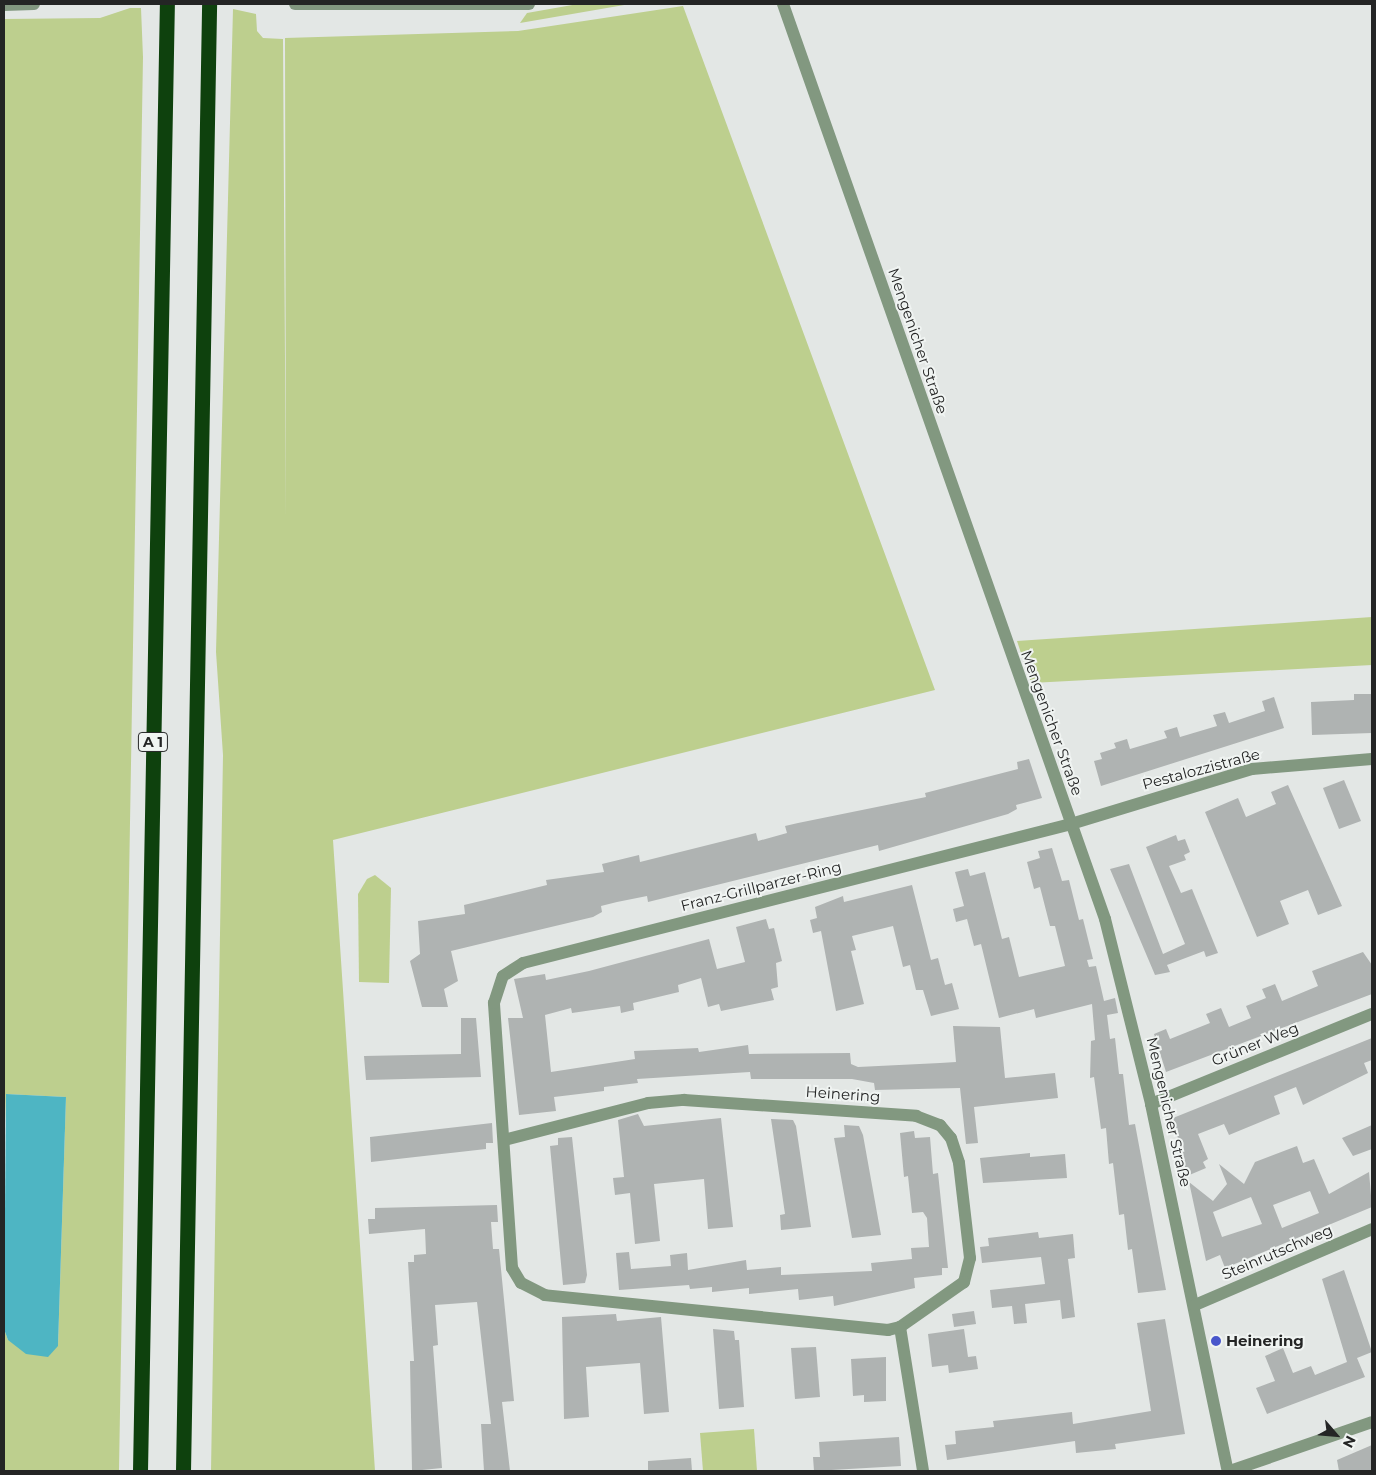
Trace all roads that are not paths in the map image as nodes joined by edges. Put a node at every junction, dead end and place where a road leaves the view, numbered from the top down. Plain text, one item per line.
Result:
1 (4, 4) edge
2 (34, 4) edge
3 (296, 4) edge
4 (529, 4) edge
5 (783, 4) edge
6 (168, 8) edge
7 (209, 8) edge
8 (1372, 759) edge
9 (1071, 824) junction
10 (1372, 1014) edge
11 (1150, 1104) junction
12 (504, 1140) junction
13 (1372, 1229) edge
14 (1195, 1305) junction
15 (900, 1327) junction
16 (1372, 1422) edge
17 (140, 1471) edge
18 (183, 1471) edge
19 (923, 1471) edge
20 (1229, 1471) edge

1 - 2 street
3 - 4 street
5 - 9 street, Mengenicher Straße
6 - 17 highway, A 1
7 - 18 highway
8 - 9 street, Pestalozzistraße
9 - 11 street, Mengenicher Straße
9 - 12 street, Franz-Grillparzer-Ring
10 - 11 street, Grüner Weg
11 - 14 street, Mengenicher Straße
12 - 15 street
12 - 15 street, Heinering
13 - 14 street, Steinrutschweg
14 - 20 street, Mengenicher Straße
15 - 19 street
16 - 20 street

